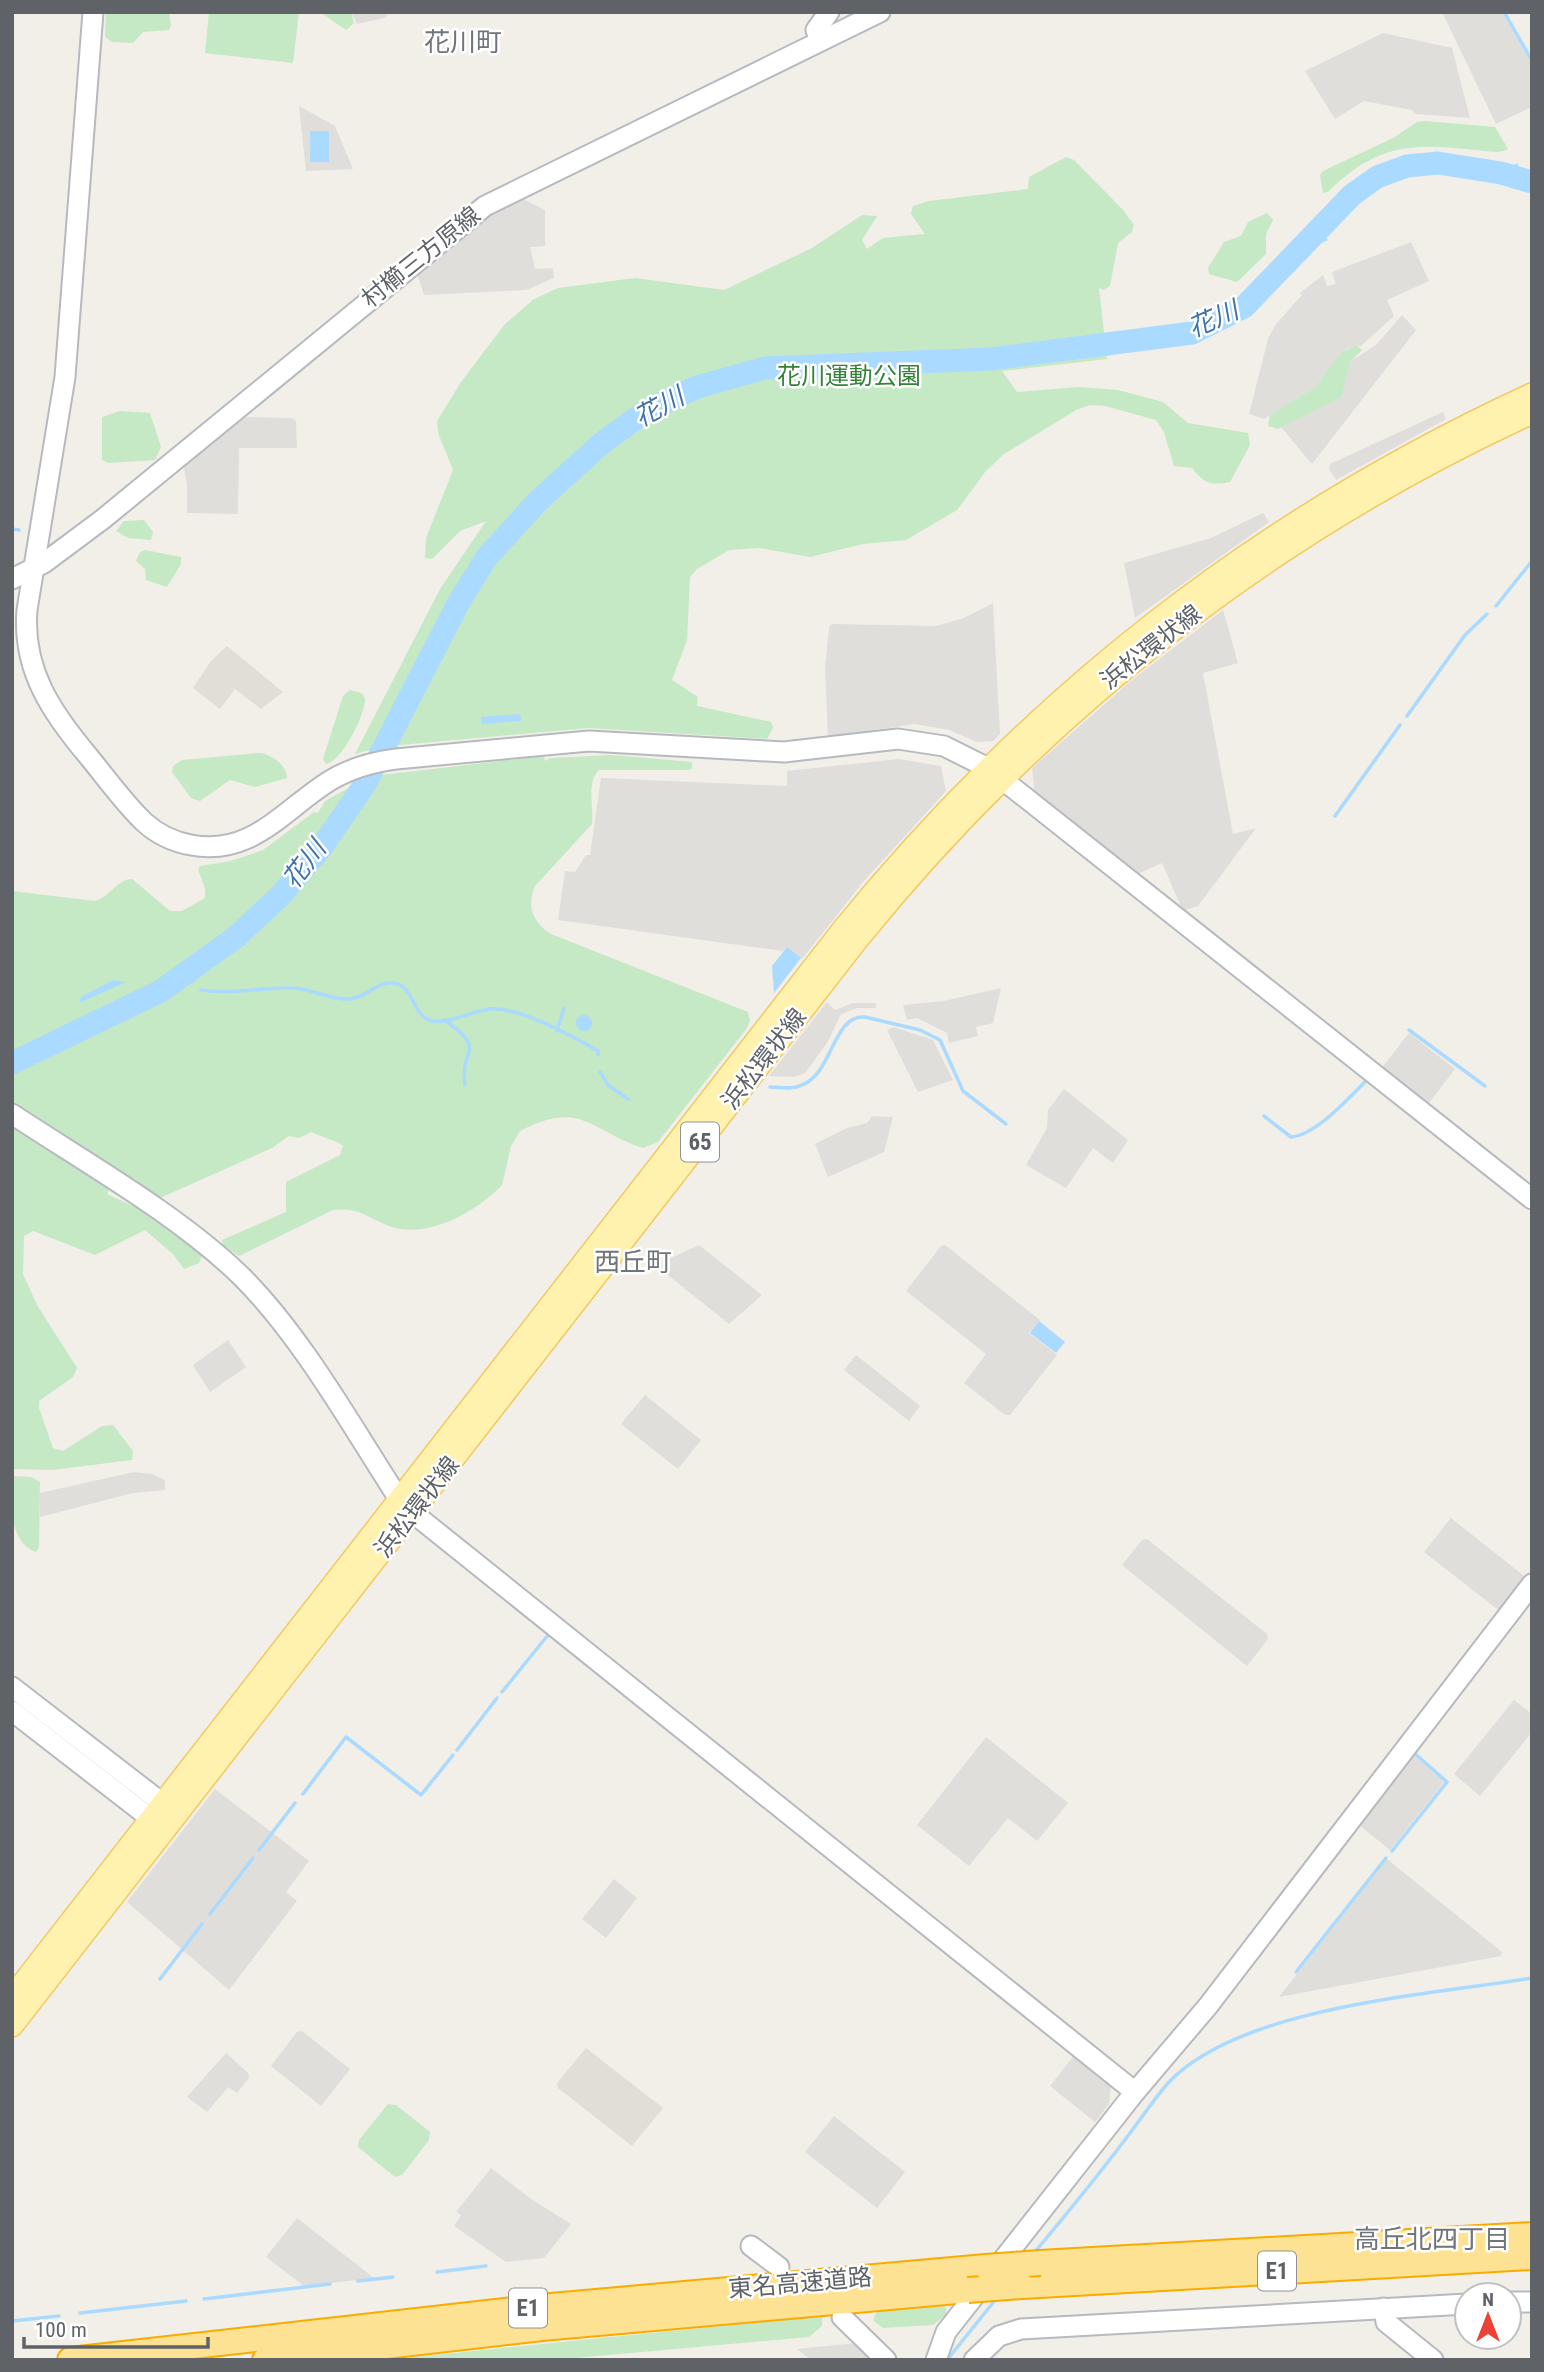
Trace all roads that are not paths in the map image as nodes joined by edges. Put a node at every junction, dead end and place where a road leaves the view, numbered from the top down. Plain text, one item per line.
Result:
1 (93, 12) edge
2 (829, 12) edge
3 (880, 12) edge
4 (820, 41) junction
5 (1532, 394) edge
6 (1532, 413) edge
7 (34, 568) junction
8 (12, 579) edge
9 (995, 773) junction
10 (12, 1114) edge
11 (1532, 1199) edge
12 (406, 1506) junction
13 (1532, 1584) edge
14 (12, 1687) edge
15 (12, 1711) edge
16 (164, 1817) junction
17 (12, 1997) edge
18 (12, 2026) edge
19 (1135, 2092) junction
20 (1532, 2235) edge
21 (751, 2246) dead end
22 (1532, 2257) edge
23 (779, 2267) dead end
24 (1453, 2305) edge
25 (1384, 2308) junction
26 (842, 2317) dead end
27 (936, 2359) edge
28 (70, 2360) edge
29 (265, 2360) edge
30 (886, 2360) edge
31 (974, 2360) edge
32 (1433, 2360) edge

1 - 7 street
2 - 4 street
3 - 4 street, 村櫛三方原線
4 - 7 street, 村櫛三方原線
5 - 9 main road, 浜松環状線 / 65
6 - 9 main road, 浜松環状線 / 65
7 - 8 street, 村櫛三方原線
7 - 9 street
9 - 11 street
9 - 12 main road, 浜松環状線 / 65
10 - 12 street
12 - 16 main road, 浜松環状線 / 65
12 - 19 street
13 - 19 street
14 - 16 street
15 - 16 street
16 - 17 main road, 浜松環状線 / 65
16 - 18 main road, 浜松環状線 / 65
19 - 27 street
20 - 28 highway, 東名高速道路 / E1, bridge
21 - 23 street
22 - 29 highway, 東名高速道路 / E1, bridge
24 - 25 street
25 - 31 street
25 - 32 street
26 - 30 street

